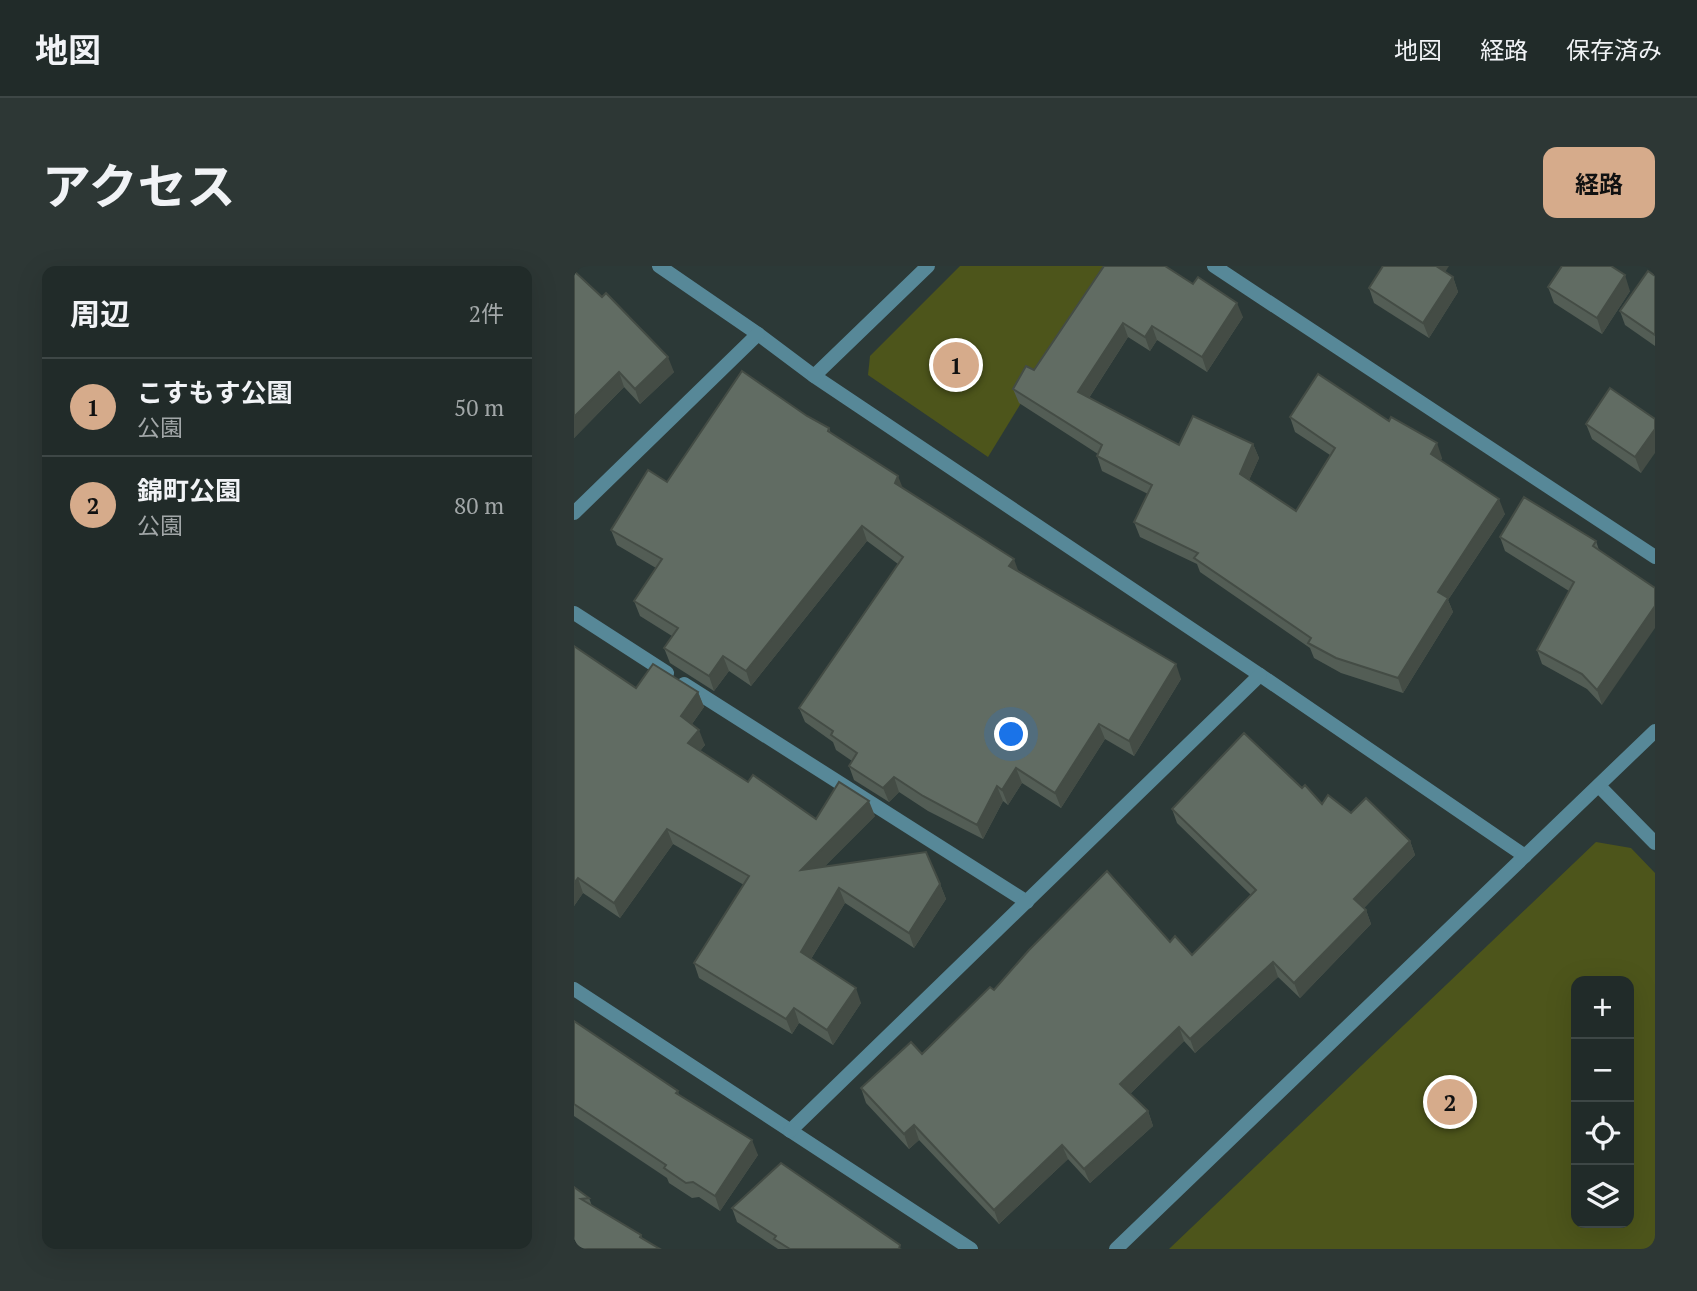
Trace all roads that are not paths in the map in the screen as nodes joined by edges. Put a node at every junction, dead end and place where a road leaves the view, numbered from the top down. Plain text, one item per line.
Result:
1 (659, 266) edge
2 (928, 266) edge
3 (1214, 266) edge
4 (758, 334) junction
5 (814, 376) junction
6 (574, 513) edge
7 (1655, 557) edge
8 (574, 613) edge
9 (1260, 676) junction
10 (1655, 731) edge
11 (1598, 786) junction
12 (1655, 843) edge
13 (1525, 856) junction
14 (1027, 902) junction
15 (574, 989) edge
16 (790, 1131) junction
17 (971, 1249) edge
18 (1116, 1249) edge

1 - 4 street
2 - 5 street
3 - 7 street
4 - 5 street
4 - 6 street
5 - 9 street
8 - 14 street
9 - 13 street
9 - 14 street
10 - 11 street
11 - 12 street
11 - 13 street
13 - 18 street
14 - 16 street
15 - 16 street
16 - 17 street

